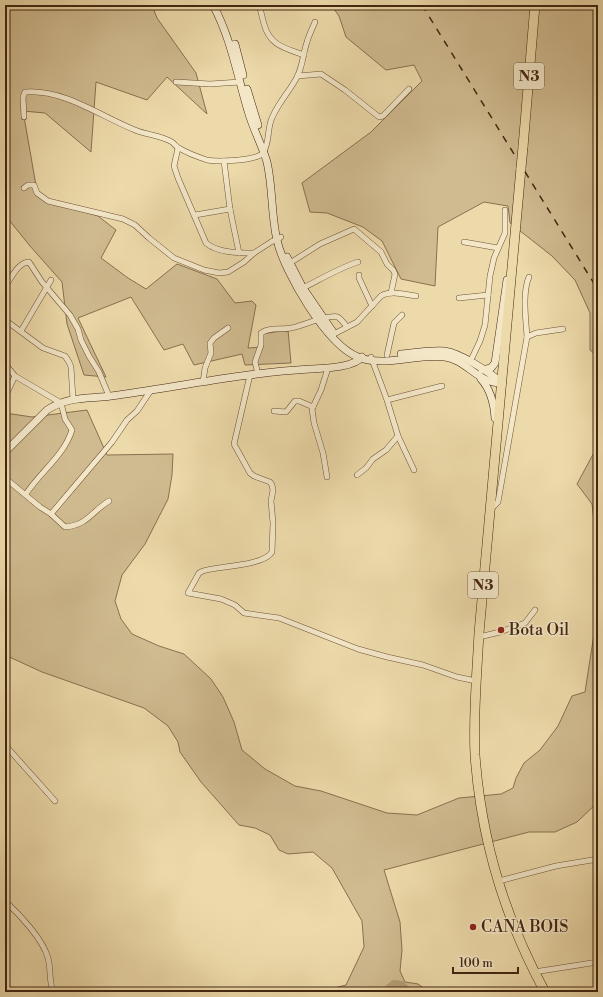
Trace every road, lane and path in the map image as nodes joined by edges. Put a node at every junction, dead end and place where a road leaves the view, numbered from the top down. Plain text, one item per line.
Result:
1 (213, 5) edge
2 (218, 5) edge
3 (259, 5) edge
4 (535, 5) edge
5 (315, 22) dead end
6 (304, 55) junction
7 (298, 76) junction
8 (176, 82) dead end
9 (240, 82) junction
10 (409, 89) dead end
11 (24, 117) dead end
12 (178, 148) junction
13 (264, 149) junction
14 (224, 161) junction
15 (24, 188) dead end
16 (230, 209) junction
17 (505, 210) dead end
18 (195, 215) junction
19 (516, 215) junction
20 (279, 238) junction
21 (464, 242) dead end
22 (498, 248) junction
23 (239, 253) junction
24 (254, 253) junction
25 (358, 262) dead end
26 (290, 264) junction
27 (359, 275) dead end
28 (529, 277) dead end
29 (51, 280) dead end
30 (5, 286) edge
31 (47, 288) junction
32 (304, 288) junction
33 (391, 293) junction
34 (488, 295) junction
35 (416, 296) dead end
36 (459, 298) dead end
37 (372, 306) junction
38 (402, 315) dead end
39 (321, 319) junction
40 (5, 320) edge
41 (347, 327) junction
42 (228, 328) dead end
43 (563, 329) dead end
44 (21, 331) junction
45 (334, 334) junction
46 (527, 337) junction
47 (387, 355) junction
48 (367, 358) junction
49 (470, 362) junction
50 (5, 364) edge
51 (328, 368) junction
52 (480, 372) junction
53 (258, 374) junction
54 (250, 375) junction
55 (15, 376) junction
56 (202, 382) junction
57 (502, 382) junction
58 (442, 386) dead end
59 (151, 390) junction
60 (109, 396) junction
61 (5, 397) edge
62 (73, 399) junction
63 (387, 400) junction
64 (61, 403) junction
65 (313, 407) junction
66 (274, 411) dead end
67 (398, 436) junction
68 (496, 450) junction
69 (5, 452) edge
70 (414, 470) dead end
71 (357, 476) dead end
72 (327, 477) dead end
73 (5, 478) edge
74 (26, 494) junction
75 (109, 501) dead end
76 (490, 510) junction
77 (51, 514) junction
78 (535, 610) dead end
79 (479, 637) junction
80 (476, 681) junction
81 (5, 745) edge
82 (55, 801) dead end
83 (598, 859) edge
84 (499, 881) junction
85 (5, 901) edge
86 (598, 962) edge
87 (534, 972) junction
88 (53, 992) edge
89 (544, 992) edge

1 - 9 street
2 - 13 street
3 - 6 street
4 - 19 highway, N3, bridge
5 - 6 street
6 - 7 street
7 - 10 street
7 - 13 street
8 - 9 street
9 - 13 street
11 - 12 street
12 - 14 street
12 - 18 street
13 - 14 street
13 - 20 street
14 - 16 street
15 - 24 street
16 - 18 street
16 - 23 street
17 - 22 street
18 - 23 street
19 - 52 street
19 - 57 highway, N3
20 - 24 street
20 - 26 street
20 - 39 street
21 - 22 street
22 - 34 street
23 - 24 street
25 - 32 street
26 - 32 street
26 - 33 street
27 - 37 street
28 - 46 street
29 - 31 street
30 - 31 street
31 - 44 street
31 - 60 street
32 - 39 street
33 - 35 street
33 - 37 street
34 - 36 street
34 - 49 street
37 - 41 street
38 - 47 street
39 - 41 street
39 - 45 street
39 - 48 street
39 - 53 street
40 - 44 street
41 - 45 street
42 - 56 street
43 - 46 street
44 - 62 street
45 - 48 street
46 - 76 street
47 - 48 street
47 - 49 street
48 - 51 street
48 - 52 street
48 - 63 street
49 - 52 street
50 - 55 street
51 - 53 street
51 - 65 street
52 - 57 street
52 - 68 street
53 - 54 street
54 - 56 street
54 - 80 street
55 - 61 street
55 - 64 street
56 - 59 street
57 - 68 highway, N3
58 - 63 street
59 - 60 street
59 - 77 street
60 - 62 street
62 - 64 street
63 - 67 street
64 - 69 street
64 - 74 street
65 - 66 street
65 - 72 street
67 - 70 street
67 - 71 street
68 - 76 highway, N3
73 - 74 street
74 - 77 street
75 - 77 street
76 - 79 highway, N3
78 - 79 street
79 - 80 highway, N3
80 - 84 highway, N3
81 - 82 street
83 - 84 street
84 - 87 highway, N3
85 - 88 street
86 - 87 street
87 - 89 highway, N3

